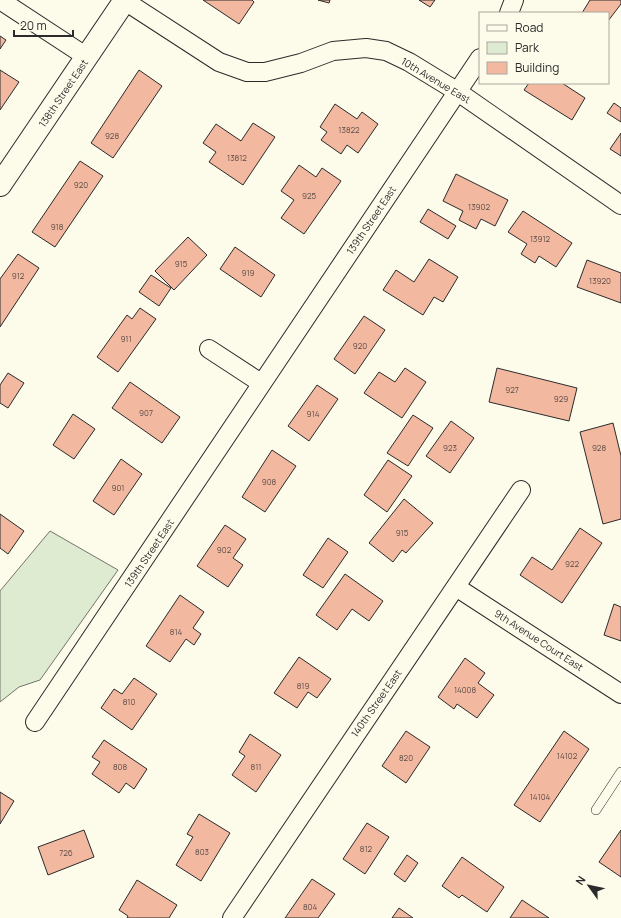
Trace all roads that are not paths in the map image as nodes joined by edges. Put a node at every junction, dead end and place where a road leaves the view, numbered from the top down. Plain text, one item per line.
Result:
1 (0, 0) edge
2 (514, 0) edge
3 (125, 1) edge
4 (509, 12) edge
5 (87, 57) junction
6 (479, 60) edge
7 (458, 92) junction
8 (4, 173) edge
9 (621, 204) edge
10 (209, 349) dead end
11 (261, 383) junction
12 (521, 490) dead end
13 (456, 587) junction
14 (621, 694) edge
15 (35, 722) dead end
16 (621, 772) edge
17 (596, 810) dead end
18 (232, 918) edge

1 - 5 street
2 - 4 street
3 - 5 street, 138th Street East
3 - 7 street, 10th Avenue East
5 - 8 street, 138th Street East
6 - 7 street, 139th Street East
7 - 9 street, 10th Avenue East
7 - 11 street, 139th Street East
10 - 11 street
11 - 15 street, 139th Street East
12 - 13 street, 140th Street East
13 - 14 street, 9th Avenue Court East
13 - 18 street, 140th Street East
16 - 17 lane

